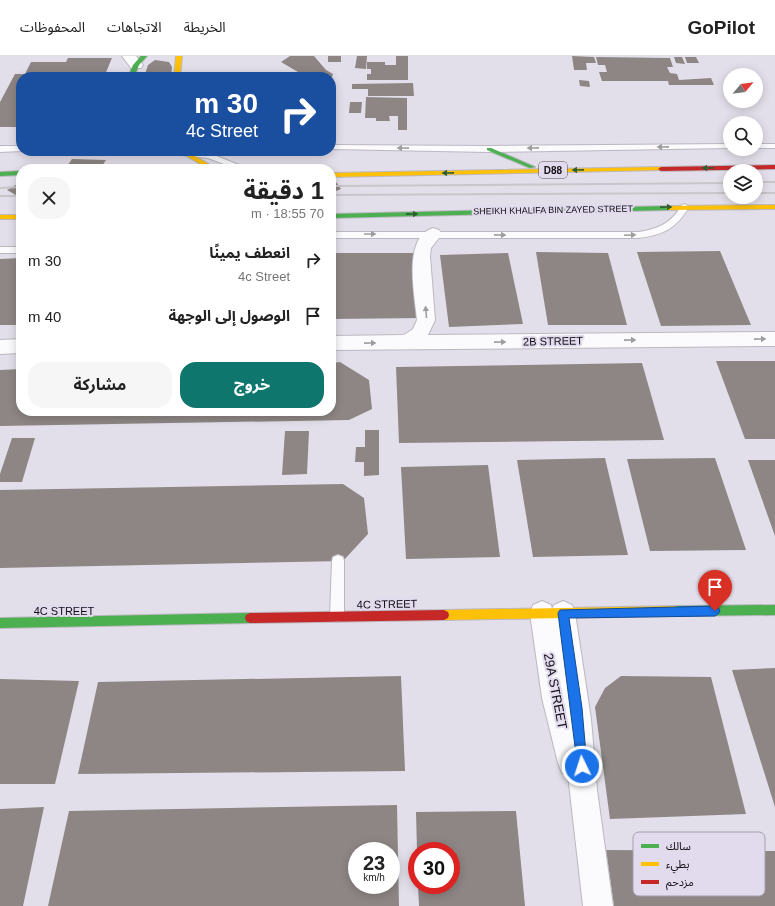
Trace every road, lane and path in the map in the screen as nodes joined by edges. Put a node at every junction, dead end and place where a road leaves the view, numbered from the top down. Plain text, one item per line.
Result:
1 (180, 56) edge
2 (177, 72) edge
3 (723, 146) edge
4 (763, 146) edge
5 (775, 146) edge
6 (336, 147) edge
7 (0, 149) edge
8 (16, 149) edge
9 (489, 149) junction
10 (190, 156) edge
11 (206, 156) edge
12 (205, 164) edge
13 (233, 164) edge
14 (775, 167) edge
15 (541, 171) junction
16 (16, 173) edge
17 (0, 174) edge
18 (336, 175) edge
19 (685, 207) junction
20 (775, 207) edge
21 (336, 216) edge
22 (0, 217) edge
23 (16, 217) edge
24 (336, 234) edge
25 (433, 234) junction
26 (0, 250) edge
27 (16, 250) edge
28 (775, 339) edge
29 (336, 343) edge
30 (407, 343) junction
31 (16, 346) edge
32 (0, 347) edge
33 (338, 561) dead end
34 (775, 610) edge
35 (553, 613) junction
36 (337, 616) junction
37 (0, 623) edge
38 (598, 906) edge

1 - 2 main road
3 -> 9 lane
4 - 5 lane
9 -> 6 lane
7 - 8 lane
9 - 15 main road
10 - 12 main road
11 - 13 lane
14 -> 15 main road, D88
15 -> 18 main road, D88
16 - 17 main road
19 - 20 main road, SHEIKH KHALIFA BIN ZAYED STREET
21 -> 19 main road, SHEIKH KHALIFA BIN ZAYED STREET
25 -> 19 lane
22 - 23 main road
24 -> 25 lane
30 -> 25 street
26 - 27 lane
30 -> 28 street, 2B STREET
29 -> 30 street, 2B STREET
31 - 32 street
33 - 36 lane
34 - 35 main road, 4C STREET
35 - 36 main road, 4C STREET
35 - 38 street, 29A STREET
36 - 37 main road, 4C STREET

